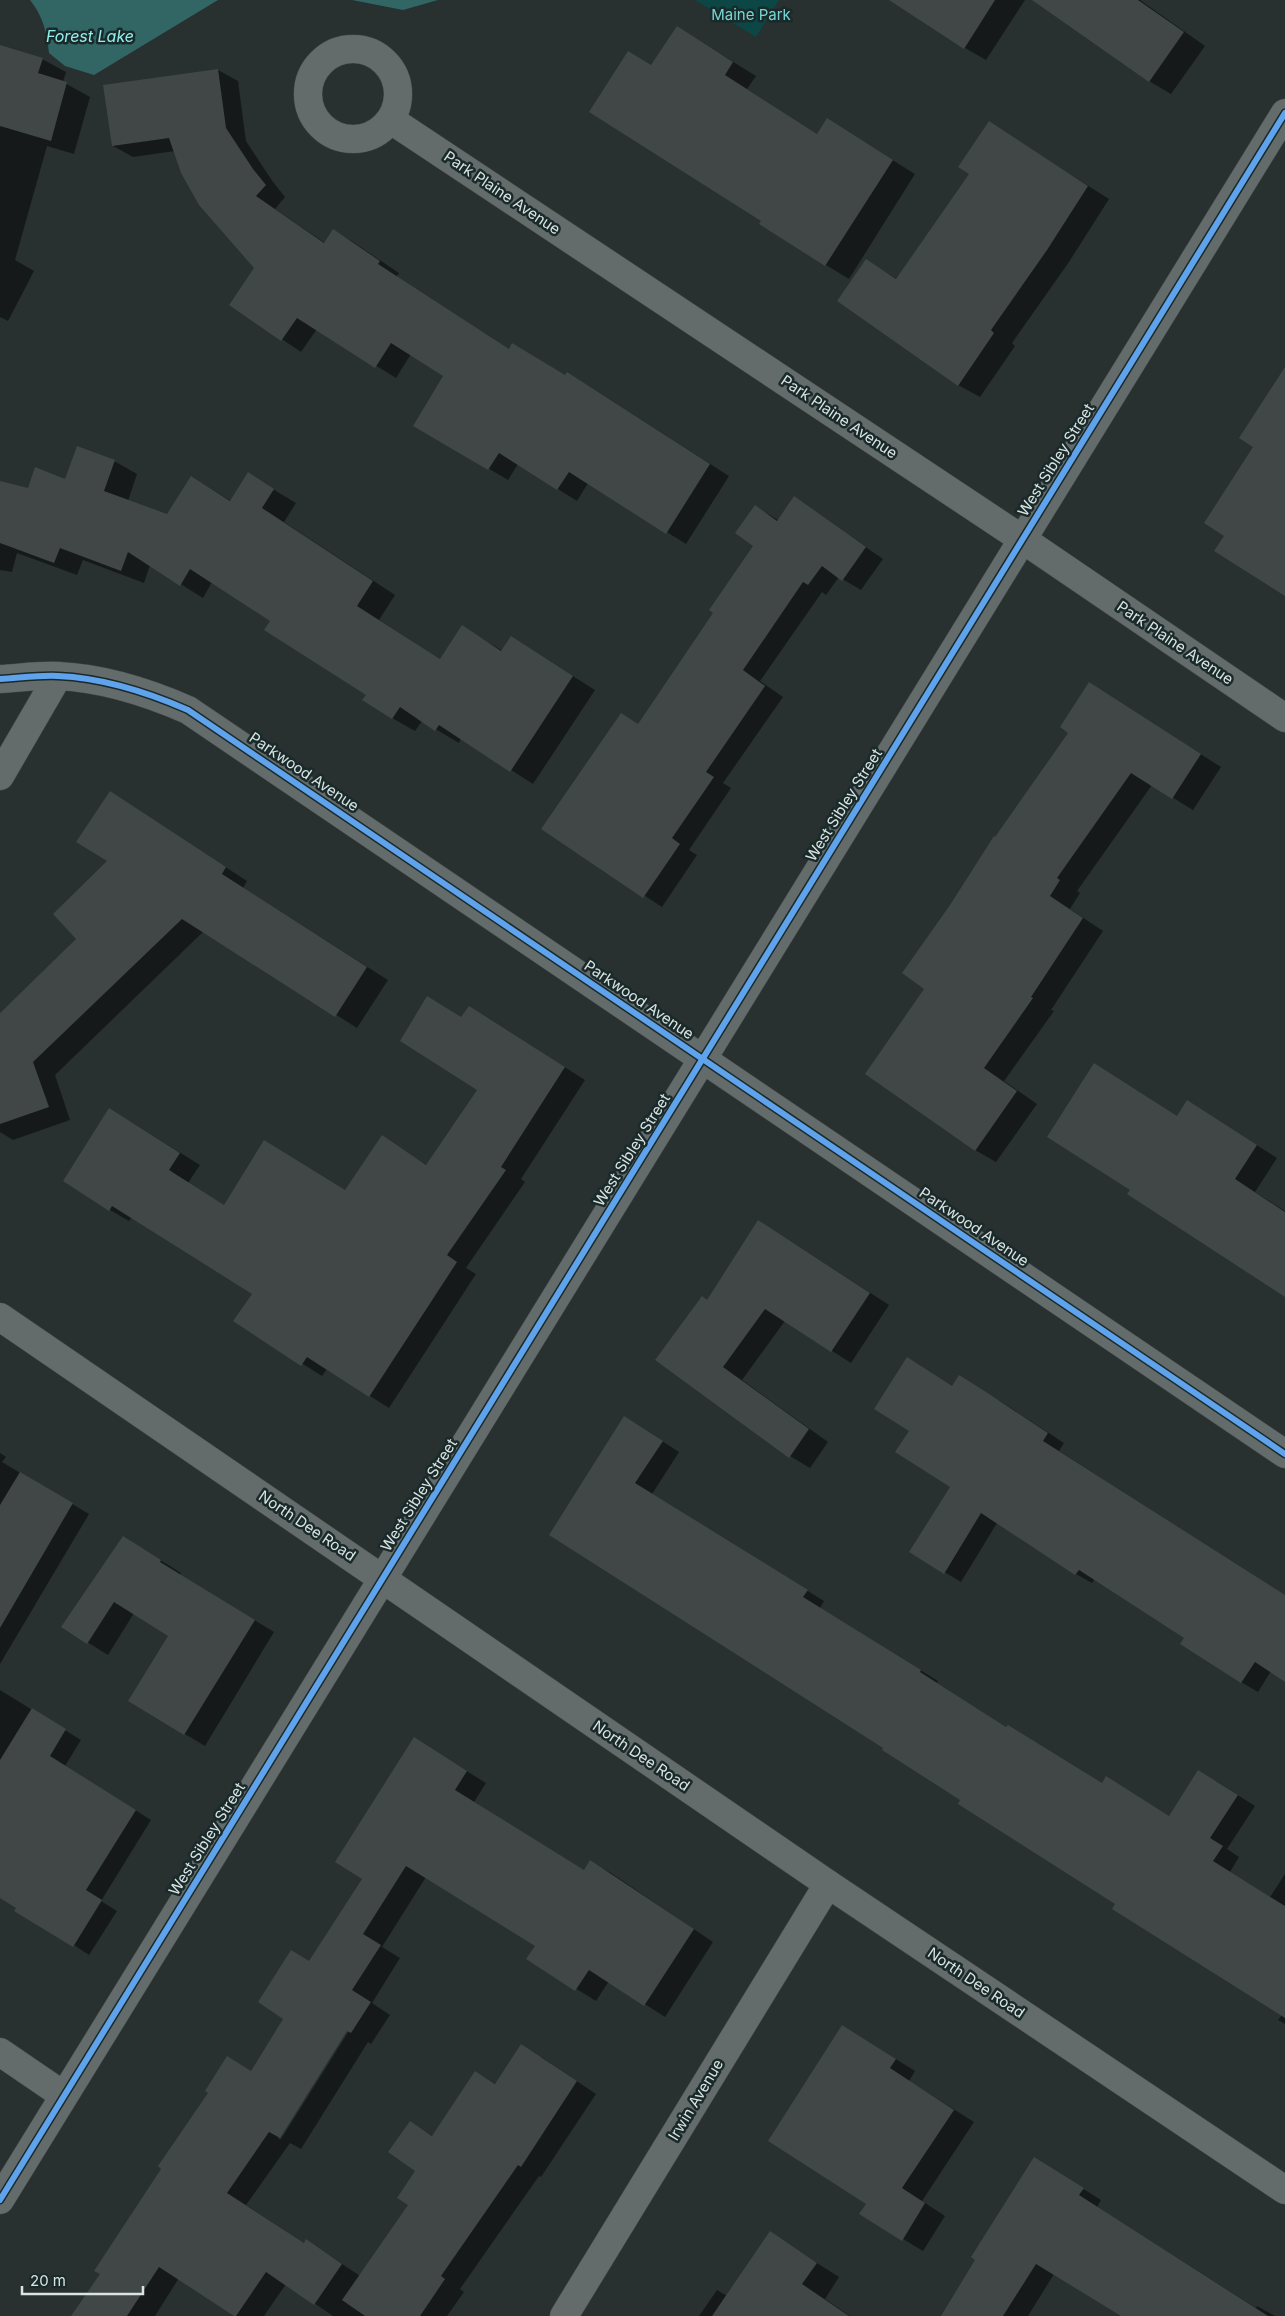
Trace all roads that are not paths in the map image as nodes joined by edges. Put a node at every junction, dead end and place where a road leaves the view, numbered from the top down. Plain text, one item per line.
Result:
1 (1285, 113) edge
2 (391, 120) dead end
3 (1022, 539) junction
4 (58, 676) junction
5 (0, 679) edge
6 (1285, 718) edge
7 (0, 776) edge
8 (703, 1058) junction
9 (0, 1317) edge
10 (1285, 1454) edge
11 (383, 1578) junction
12 (828, 1884) junction
13 (0, 2052) edge
14 (63, 2095) junction
15 (1285, 2190) edge
16 (0, 2200) edge
17 (564, 2316) edge

1 - 3 street, West Sibley Street
2 - 3 street, Park Plaine Avenue
3 - 6 street, Park Plaine Avenue
3 - 8 street, West Sibley Street
4 - 5 street, Parkwood Avenue
4 - 7 street
4 - 8 street, Parkwood Avenue
8 - 10 street, Parkwood Avenue
8 - 11 street, West Sibley Street
9 - 11 street, North Dee Road
11 - 12 street, North Dee Road
11 - 14 street, West Sibley Street
12 - 15 street, North Dee Road
12 - 17 street, Irwin Avenue
13 - 14 street
14 - 16 street, West Sibley Street

